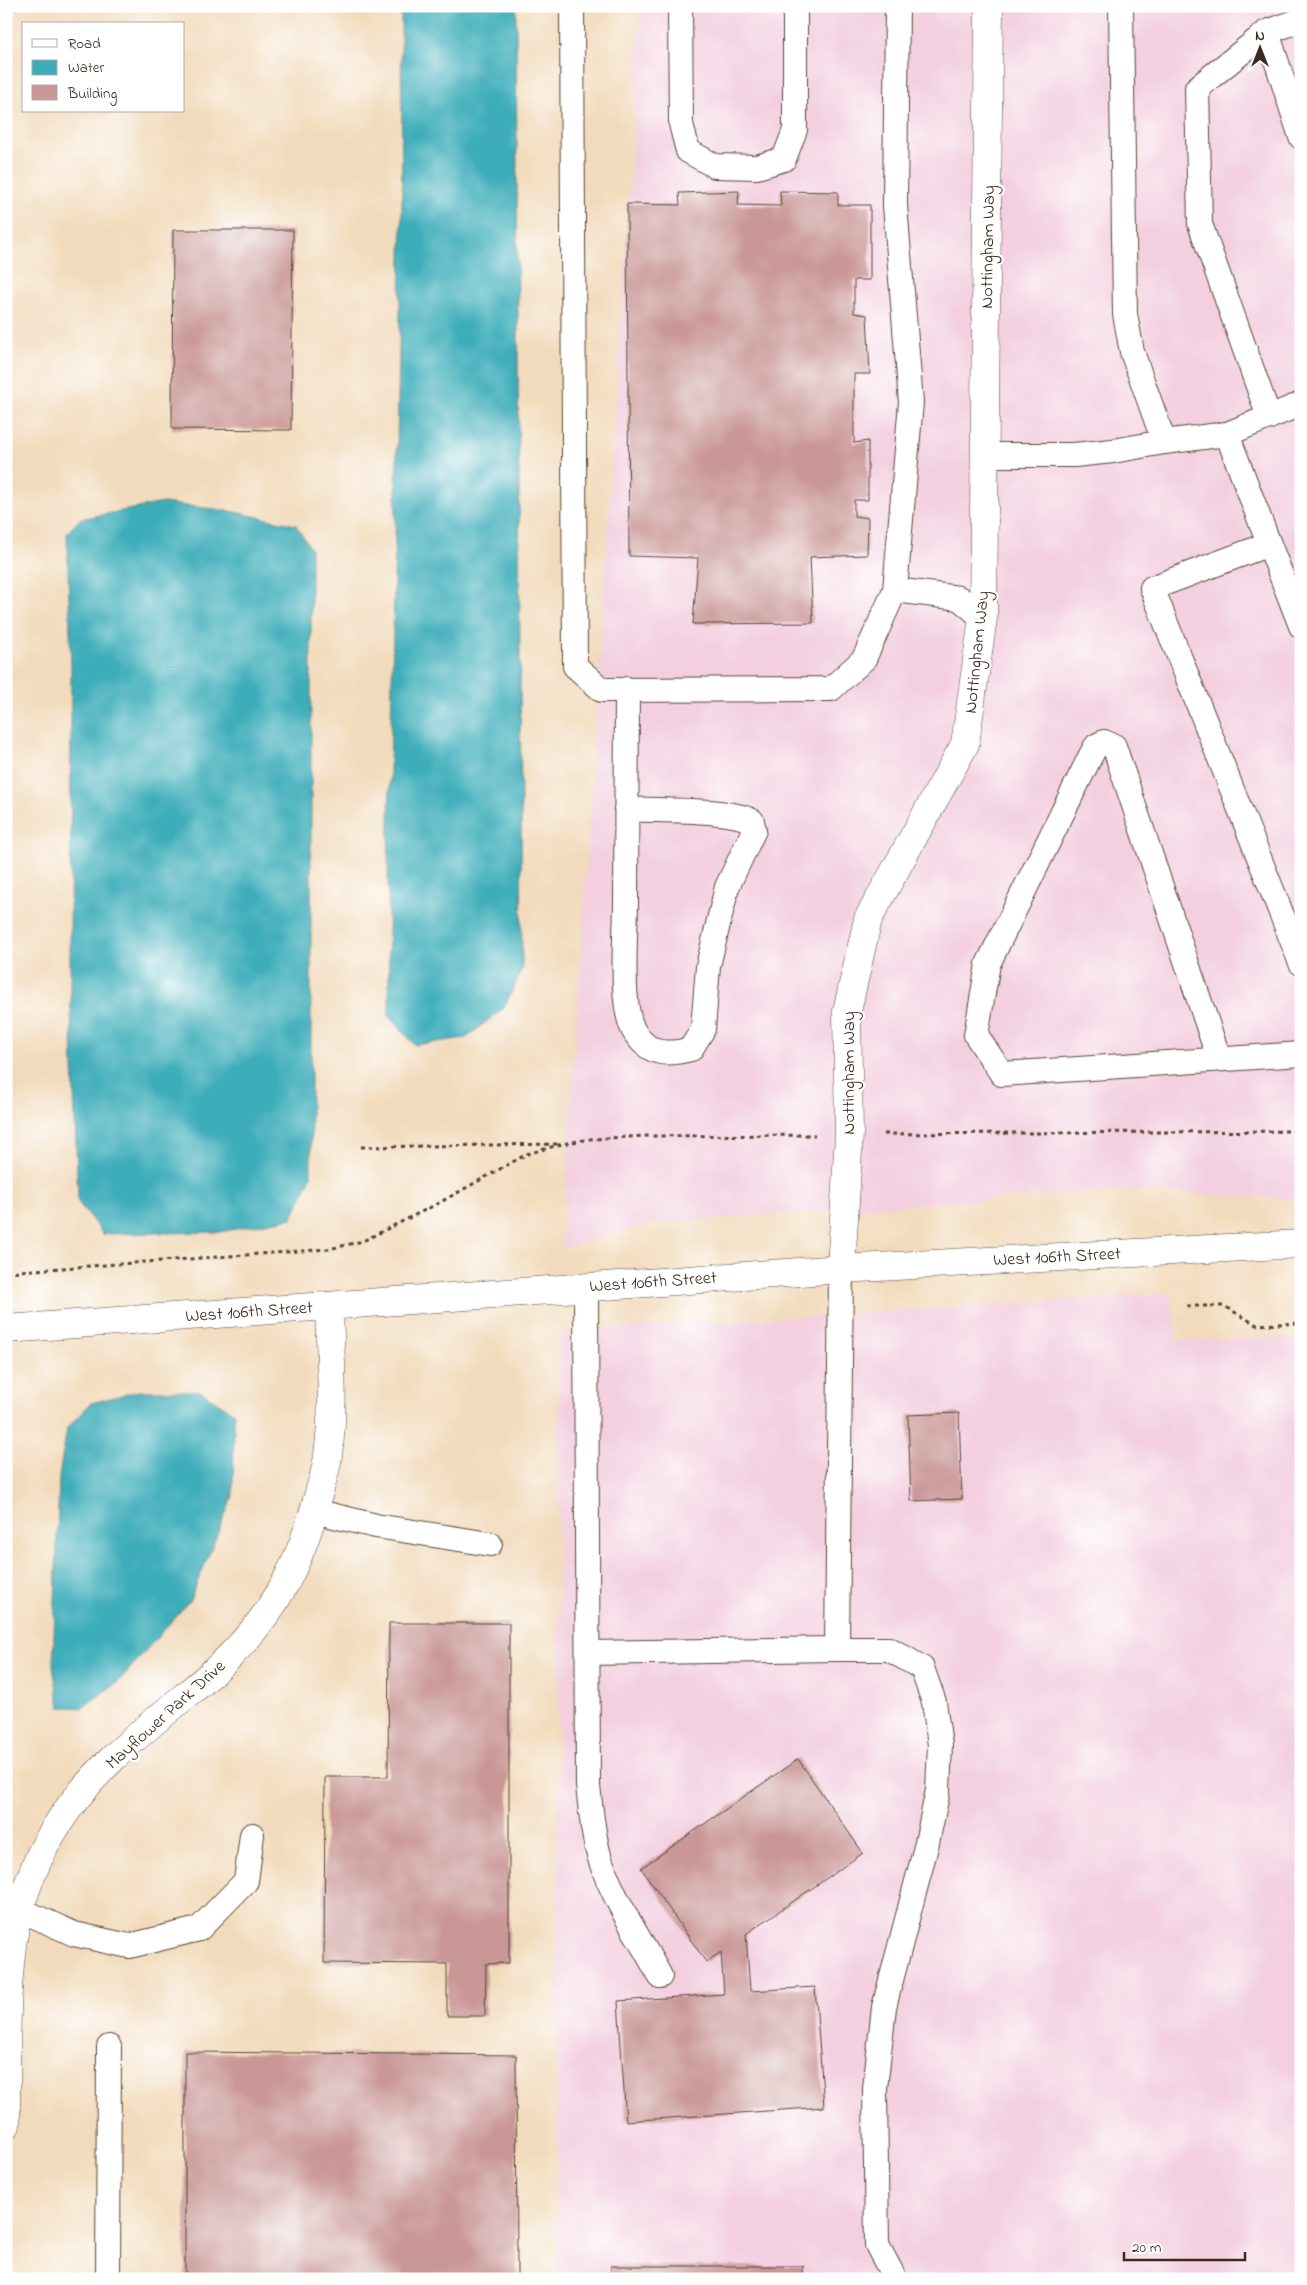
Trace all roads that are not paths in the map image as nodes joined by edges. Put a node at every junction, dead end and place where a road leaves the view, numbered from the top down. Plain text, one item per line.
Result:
1 (572, 6) edge
2 (680, 6) edge
3 (795, 6) edge
4 (897, 6) edge
5 (990, 6) edge
6 (1121, 6) edge
7 (1301, 20) edge
8 (1267, 32) junction
9 (1301, 137) edge
10 (1301, 404) edge
11 (1269, 417) junction
12 (1226, 434) junction
13 (1164, 442) junction
14 (984, 456) junction
15 (1269, 544) junction
16 (895, 590) junction
17 (983, 618) junction
18 (1301, 626) edge
19 (627, 689) junction
20 (626, 809) junction
21 (1301, 963) edge
22 (1301, 1054) edge
23 (1219, 1059) junction
24 (1301, 1244) edge
25 (841, 1269) junction
26 (586, 1286) junction
27 (329, 1306) junction
28 (6, 1329) edge
29 (314, 1511) junction
30 (490, 1544) dead end
31 (838, 1649) junction
32 (588, 1653) junction
33 (252, 1835) dead end
34 (21, 1910) junction
35 (660, 1976) dead end
36 (109, 2047) dead end
37 (6, 2125) edge
38 (108, 2279) edge
39 (895, 2279) edge

1 - 19 lane
2 - 3 lane
4 - 16 lane
5 - 14 street, Nottingham Way
6 - 13 lane
7 - 8 lane
8 - 9 lane
8 - 11 lane
10 - 11 lane
11 - 12 lane
12 - 13 lane
12 - 15 lane
13 - 14 lane
14 - 17 street, Nottingham Way
15 - 18 lane
15 - 21 lane
16 - 17 lane
16 - 19 lane
17 - 25 street, Nottingham Way
19 - 20 lane
20 - 20 lane
22 - 23 lane
23 - 23 lane
24 - 25 street, West 106th Street
25 - 26 street, West 106th Street
25 - 31 lane
26 - 27 street, West 106th Street
26 - 32 lane
27 - 28 street, West 106th Street
27 - 29 street, Mayflower Park Drive
29 - 30 lane
29 - 34 street, Mayflower Park Drive
31 - 32 lane
31 - 39 lane
32 - 35 lane
33 - 34 lane
34 - 37 street, Mayflower Park Drive
36 - 38 lane

